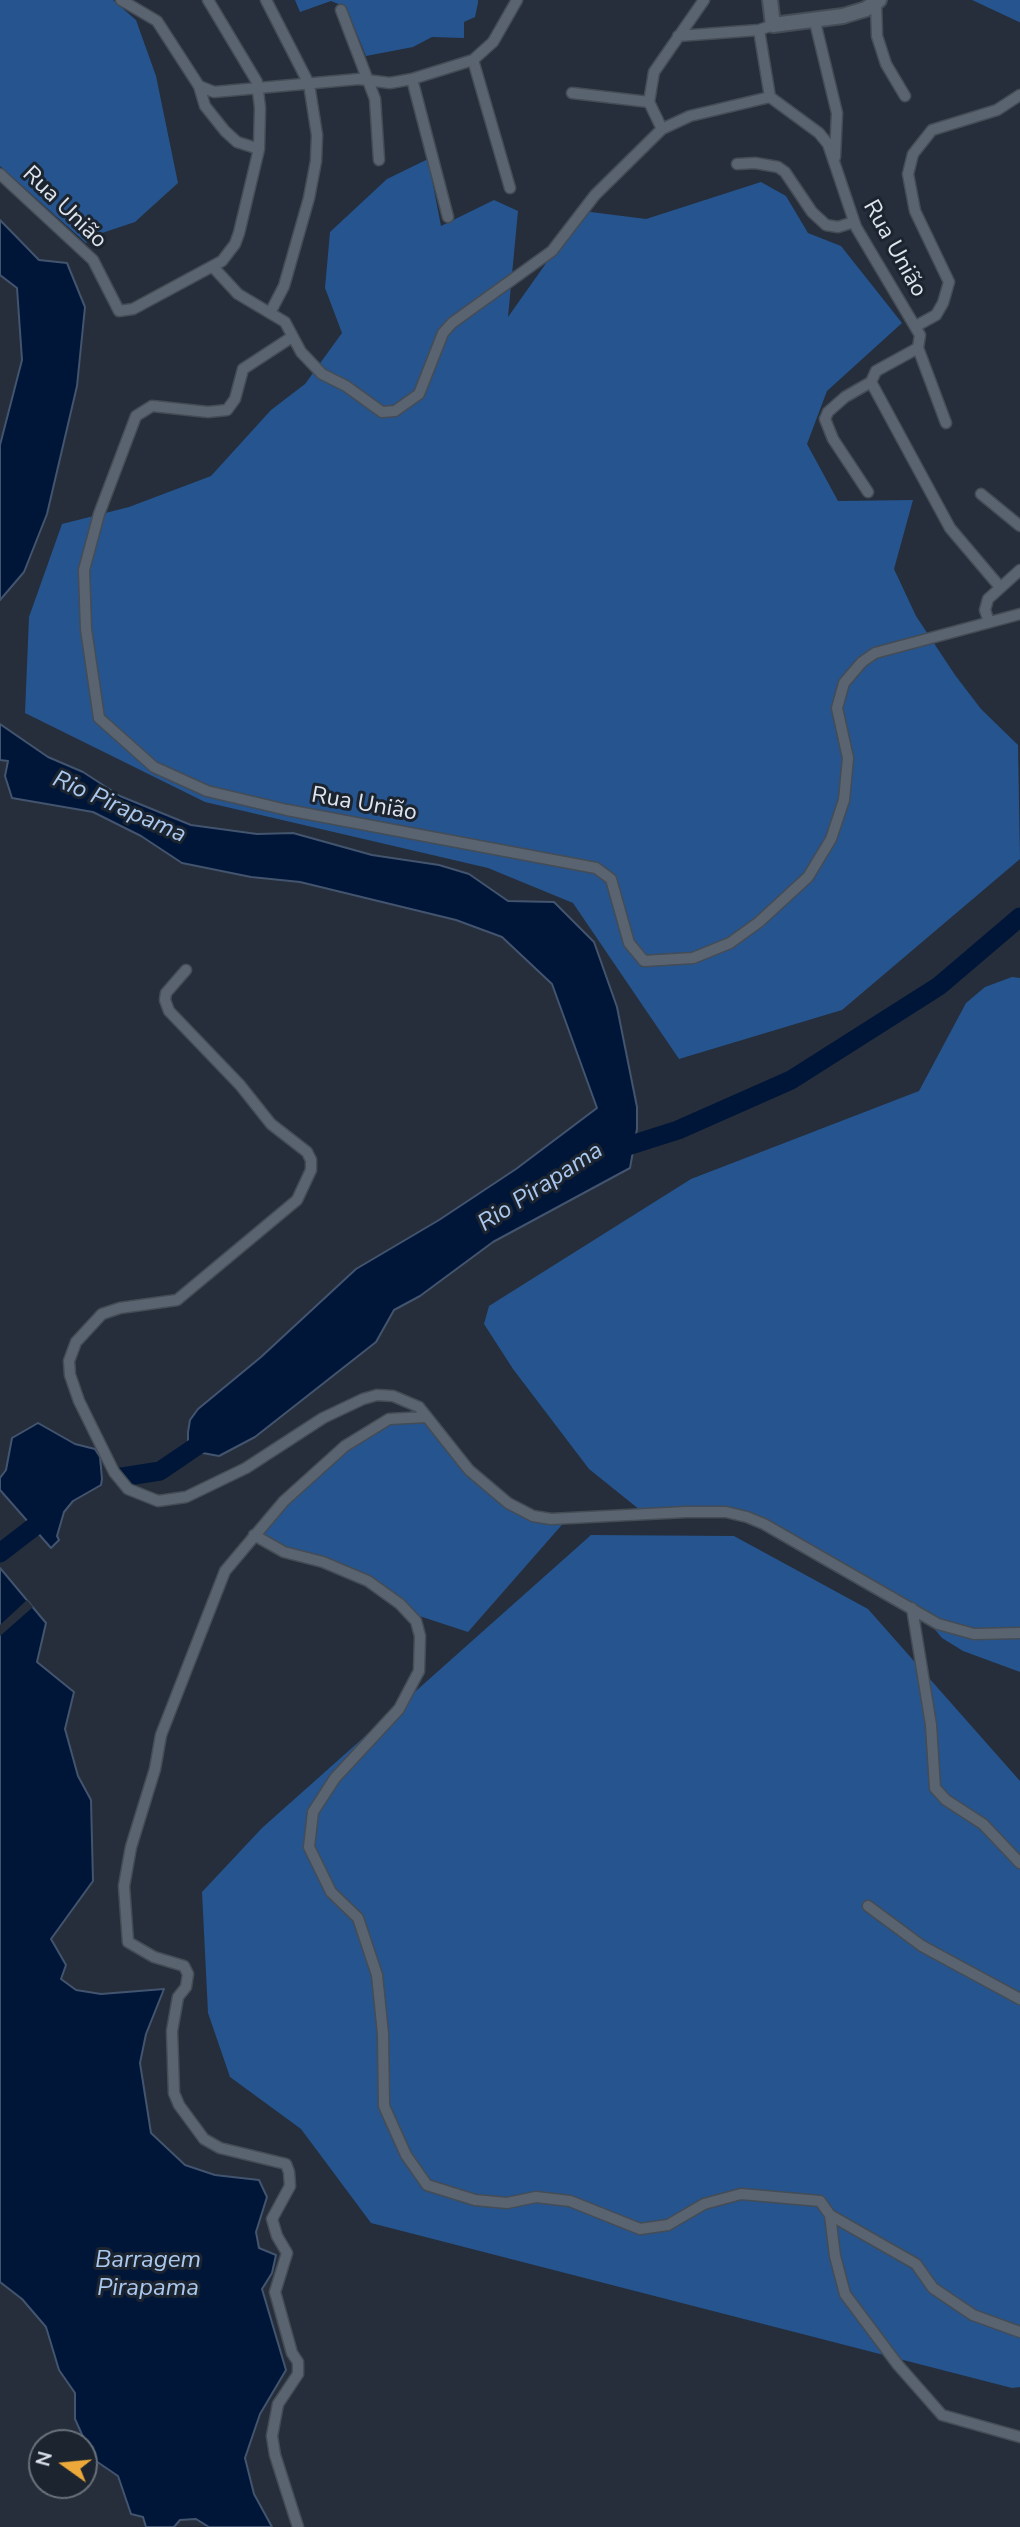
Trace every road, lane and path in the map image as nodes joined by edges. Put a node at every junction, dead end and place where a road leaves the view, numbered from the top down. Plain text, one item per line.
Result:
1 (121, 0) edge
2 (208, 0) edge
3 (266, 0) edge
4 (704, 0) edge
5 (770, 0) edge
6 (514, 1) edge
7 (877, 2) edge
8 (341, 10) dead end
9 (815, 22) junction
10 (766, 28) junction
11 (678, 36) junction
12 (473, 60) junction
13 (367, 79) junction
14 (412, 79) junction
15 (309, 84) junction
16 (200, 86) junction
17 (259, 88) junction
18 (572, 93) dead end
19 (1020, 95) edge
20 (905, 96) dead end
21 (770, 97) junction
22 (649, 102) junction
23 (662, 129) junction
24 (259, 149) junction
25 (379, 160) dead end
26 (835, 161) junction
27 (737, 164) dead end
28 (0, 174) edge
29 (510, 188) dead end
30 (448, 217) dead end
31 (854, 222) junction
32 (213, 267) junction
33 (271, 311) junction
34 (916, 326) junction
35 (292, 337) junction
36 (918, 348) junction
37 (871, 382) junction
38 (946, 423) dead end
39 (868, 492) dead end
40 (982, 494) dead end
41 (1020, 526) edge
42 (1020, 570) edge
43 (1000, 587) junction
44 (1020, 614) edge
45 (989, 622) junction
46 (186, 970) dead end
47 (428, 1417) junction
48 (254, 1535) junction
49 (912, 1608) junction
50 (1020, 1633) edge
51 (1020, 1863) edge
52 (868, 1906) dead end
53 (1020, 1999) edge
54 (830, 2215) junction
55 (1020, 2332) edge
56 (1020, 2437) edge
57 (298, 2527) edge

1 - 16 street
2 - 17 street
3 - 15 street
4 - 11 street
5 - 10 street
6 - 12 street
7 - 9 street
7 - 20 street
8 - 13 street
9 - 10 street
9 - 26 street
10 - 11 street
10 - 21 street
11 - 22 street
12 - 14 street
12 - 29 street
13 - 14 street
13 - 15 street
13 - 25 street
14 - 30 street
15 - 17 street
15 - 33 street
16 - 17 street
16 - 24 street
17 - 24 street
18 - 22 street
19 - 34 street
21 - 23 street
21 - 26 street, Rua União
22 - 23 street
23 - 35 street
24 - 32 street
26 - 31 street, Rua União
27 - 31 street
28 - 32 street, Rua União
31 - 34 street, Rua União
32 - 33 street
33 - 35 street
34 - 36 street, Rua União
35 - 45 street, Rua União
36 - 37 street
36 - 38 street, Rua União
37 - 39 street
37 - 43 street
40 - 41 street
42 - 43 street
43 - 45 street
44 - 45 street
46 - 47 street
47 - 48 street
47 - 49 street
48 - 54 street
48 - 57 street
49 - 50 street
49 - 51 street
52 - 53 street
54 - 55 street
54 - 56 street

